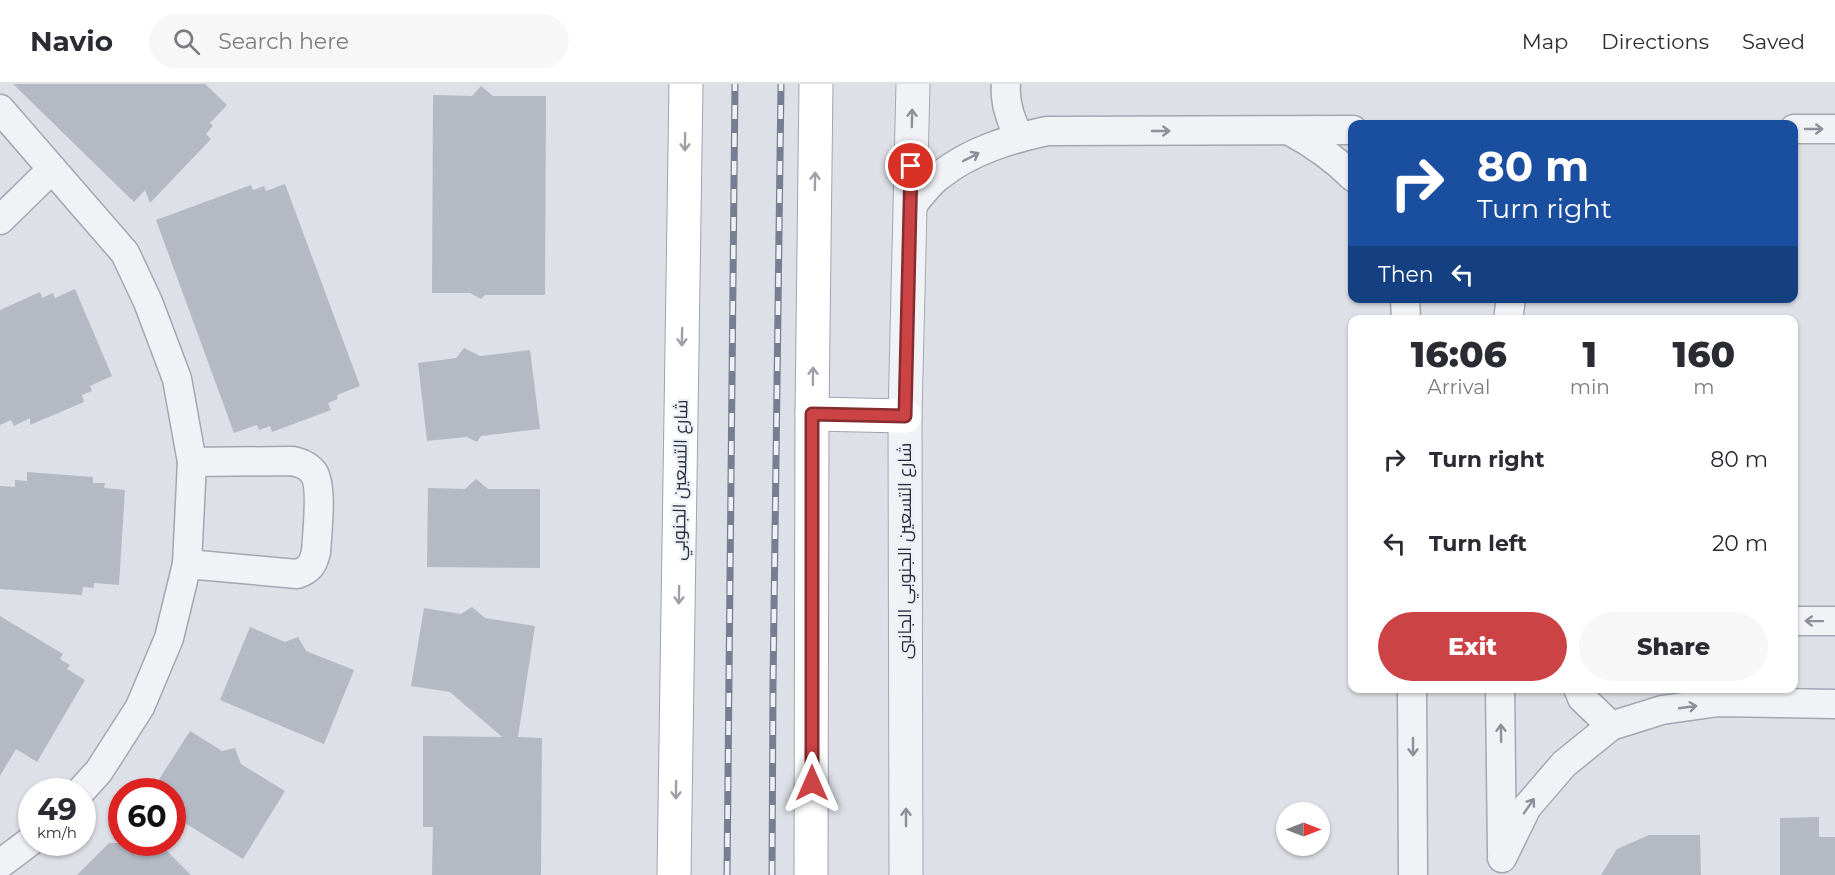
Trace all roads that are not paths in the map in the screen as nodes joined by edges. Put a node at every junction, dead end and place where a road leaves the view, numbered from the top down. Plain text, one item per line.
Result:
1 (686, 84) edge
2 (816, 84) edge
3 (913, 84) edge
4 (1006, 84) edge
5 (0, 109) edge
6 (1798, 129) edge
7 (1835, 129) edge
8 (1288, 130) junction
9 (1348, 130) edge
10 (1019, 137) junction
11 (52, 169) junction
12 (1348, 172) edge
13 (910, 207) junction
14 (0, 220) edge
15 (812, 414) junction
16 (905, 416) junction
17 (192, 462) junction
18 (187, 564) junction
19 (1798, 621) edge
20 (1835, 621) edge
21 (1412, 693) edge
22 (1500, 693) edge
23 (1580, 693) edge
24 (1828, 707) edge
25 (1611, 726) junction
26 (93, 778) edge
27 (18, 850) edge
28 (0, 864) edge
29 (1502, 866) edge
30 (674, 875) edge
31 (811, 875) edge
32 (906, 875) edge
33 (1413, 875) edge

1 -> 30 main road, شارع التسعين الجنوبي
15 -> 2 main road
13 -> 3 street, شارع التسعين الجنوبي الجانبى
4 - 10 street
5 - 11 street
6 -> 7 street
8 - 9 street
10 -> 8 street
8 - 12 street
13 -> 10 street
11 - 14 street
11 - 17 street
13 - 16 street, شارع التسعين الجنوبي الجانبى
15 - 16 main road
15 - 31 main road
32 -> 16 street, شارع التسعين الجنوبي الجانبى
17 - 18 street
17 - 18 street
18 - 26 street
20 -> 19 street
21 -> 33 street
29 -> 22 street
23 - 25 street
25 -> 24 street
29 -> 25 street
27 - 28 street

